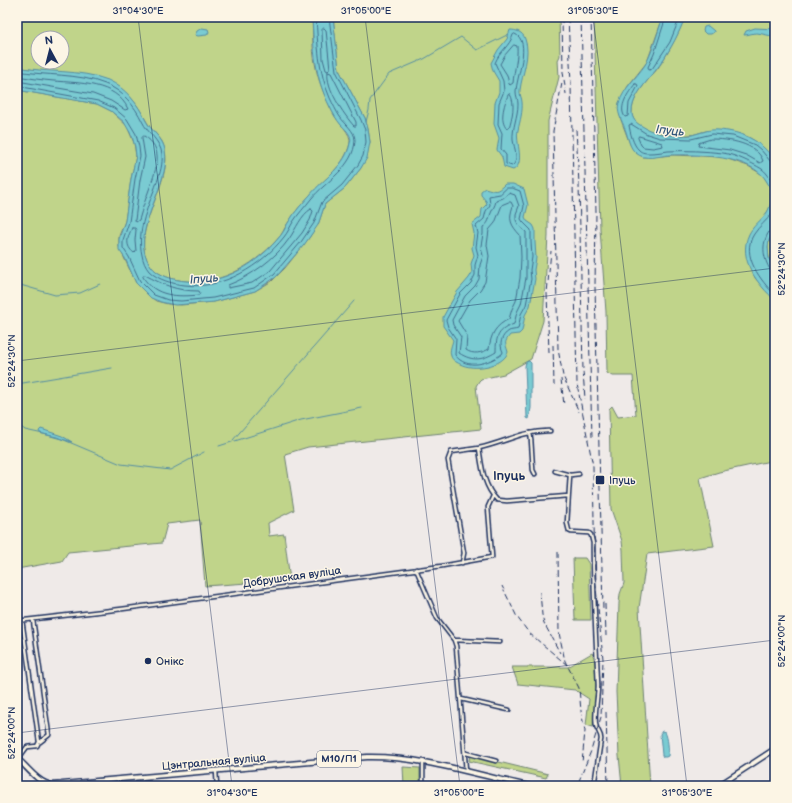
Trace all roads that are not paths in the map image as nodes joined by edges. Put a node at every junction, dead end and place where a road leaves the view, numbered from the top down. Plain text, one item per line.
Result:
1 (550, 431) dead end
2 (530, 433) junction
3 (479, 448) junction
4 (555, 471) dead end
5 (535, 474) dead end
6 (579, 474) dead end
7 (570, 475) junction
8 (493, 496) junction
9 (568, 496) junction
10 (462, 563) junction
11 (416, 569) junction
12 (22, 620) junction
13 (33, 620) junction
14 (17, 621) edge
15 (454, 640) junction
16 (500, 642) dead end
17 (461, 699) junction
18 (509, 710) dead end
19 (39, 742) junction
20 (775, 749) edge
21 (466, 753) junction
22 (18, 758) edge
23 (496, 761) dead end
24 (423, 762) junction
25 (216, 770) junction
26 (466, 771) junction
27 (41, 781) junction
28 (514, 784) edge
29 (523, 785) edge
30 (29, 786) edge
31 (217, 786) edge
32 (423, 786) edge
33 (529, 786) edge
34 (594, 786) edge
35 (718, 786) edge

1 - 2 street
2 - 3 street
2 - 5 street
3 - 8 street
3 - 10 street
4 - 7 street
6 - 7 street
7 - 9 street
8 - 9 street
8 - 10 street, Добрушская вуліца
9 - 34 street
10 - 11 street, Добрушская вуліца
11 - 13 street, Добрушская вуліца
11 - 15 street
12 - 13 street, Добрушская вуліца
12 - 14 street, Добрушская вуліца
12 - 19 street
13 - 19 street
15 - 16 street
15 - 17 street
17 - 18 street
17 - 21 street
19 - 22 street
20 - 35 main road
21 - 23 street
21 - 26 street
22 - 27 main road
24 - 25 main road, Цэнтральная вуліца / М10/П1
24 - 26 main road, М10/П1
24 - 32 street
25 - 27 main road, Цэнтральная вуліца / М10/П1
25 - 31 street
26 - 28 main road, М10/П1
27 - 30 street
28 - 29 main road, М10/П1
29 - 33 main road, М10/П1

